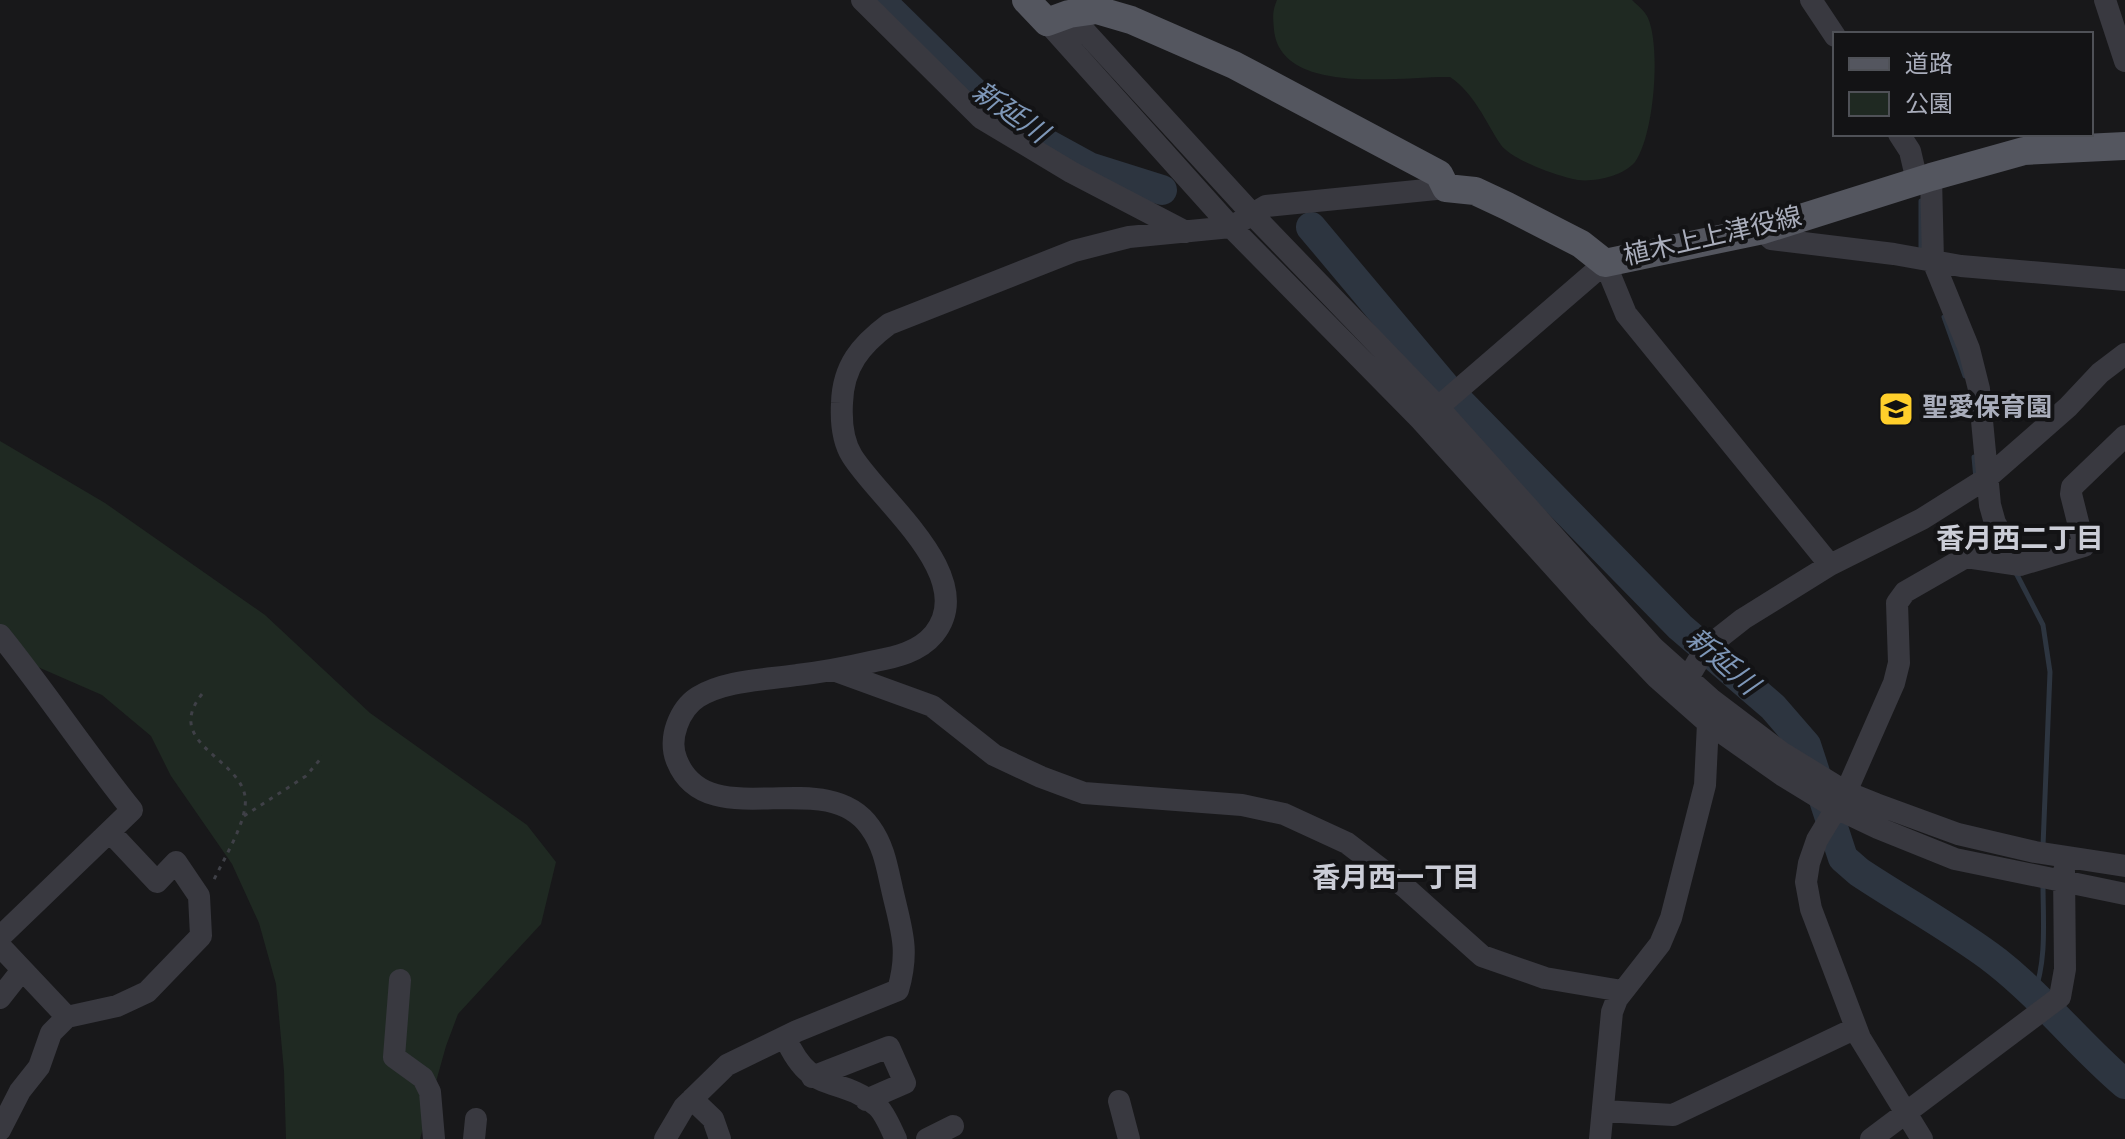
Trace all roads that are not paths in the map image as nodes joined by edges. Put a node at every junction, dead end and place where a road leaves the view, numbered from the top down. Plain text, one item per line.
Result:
1 (862, 0) edge
2 (1026, 0) edge
3 (1811, 0) edge
4 (2105, 0) edge
5 (1058, 12) edge
6 (1833, 33) edge
7 (2125, 61) edge
8 (1900, 136) edge
9 (2125, 146) edge
10 (1924, 179) junction
11 (1446, 188) junction
12 (1254, 216) junction
13 (1231, 227) junction
14 (1763, 230) junction
15 (1186, 232) junction
16 (1933, 261) junction
17 (1605, 263) junction
18 (2125, 280) edge
19 (2125, 354) edge
20 (1430, 414) junction
21 (2125, 436) edge
22 (1987, 478) junction
23 (1830, 565) junction
24 (2020, 565) junction
25 (0, 635) edge
26 (833, 670) junction
27 (1682, 687) junction
28 (1708, 723) junction
29 (1841, 800) junction
30 (110, 832) junction
31 (2063, 857) junction
32 (2125, 866) edge
33 (2064, 882) junction
34 (2125, 894) edge
35 (0, 937) edge
36 (0, 946) edge
37 (22, 970) junction
38 (400, 980) dead end
39 (1622, 991) junction
40 (0, 998) edge
41 (67, 1017) junction
42 (1856, 1028) junction
43 (785, 1037) junction
44 (812, 1077) junction
45 (692, 1099) junction
46 (866, 1100) junction
47 (1119, 1101) dead end
48 (1604, 1111) junction
49 (1905, 1113) junction
50 (953, 1126) dead end
51 (0, 1130) edge
52 (434, 1139) edge
53 (665, 1139) edge
54 (720, 1139) edge
55 (896, 1139) edge
56 (927, 1139) edge
57 (1129, 1139) edge
58 (1600, 1139) edge
59 (1871, 1139) edge
60 (1922, 1139) edge

1 - 15 street
2 - 5 main road
3 - 6 street
4 - 7 street
5 - 11 main road
5 - 12 street
5 - 13 street
8 - 10 street
9 - 10 main road, 植木上上津役線
10 - 14 main road, 植木上上津役線
10 - 16 street
11 - 12 street
11 - 17 main road, 植木上上津役線
12 - 13 street
12 - 20 street
13 - 15 street
13 - 20 street
14 - 16 street
14 - 17 main road, 植木上上津役線
15 - 26 street
16 - 18 street
16 - 22 street
17 - 20 street
17 - 23 street
19 - 22 street
20 - 27 street
21 - 24 street
22 - 23 street
22 - 24 street
23 - 27 street
24 - 29 street
25 - 30 street
26 - 39 street
26 - 43 street
27 - 28 street
27 - 29 street
28 - 29 street
28 - 39 street
29 - 31 street
29 - 33 street
29 - 42 street
30 - 35 street
30 - 41 street
31 - 32 street
31 - 33 street
33 - 34 street
33 - 49 street
36 - 37 street
37 - 40 street
37 - 41 street
38 - 52 street
39 - 48 street
41 - 51 street
42 - 48 street
42 - 49 street
43 - 44 street
43 - 45 street
44 - 46 street
44 - 46 street
45 - 53 street
45 - 54 street
46 - 55 street
47 - 57 street
48 - 58 street
49 - 59 street
49 - 60 street
50 - 56 street

